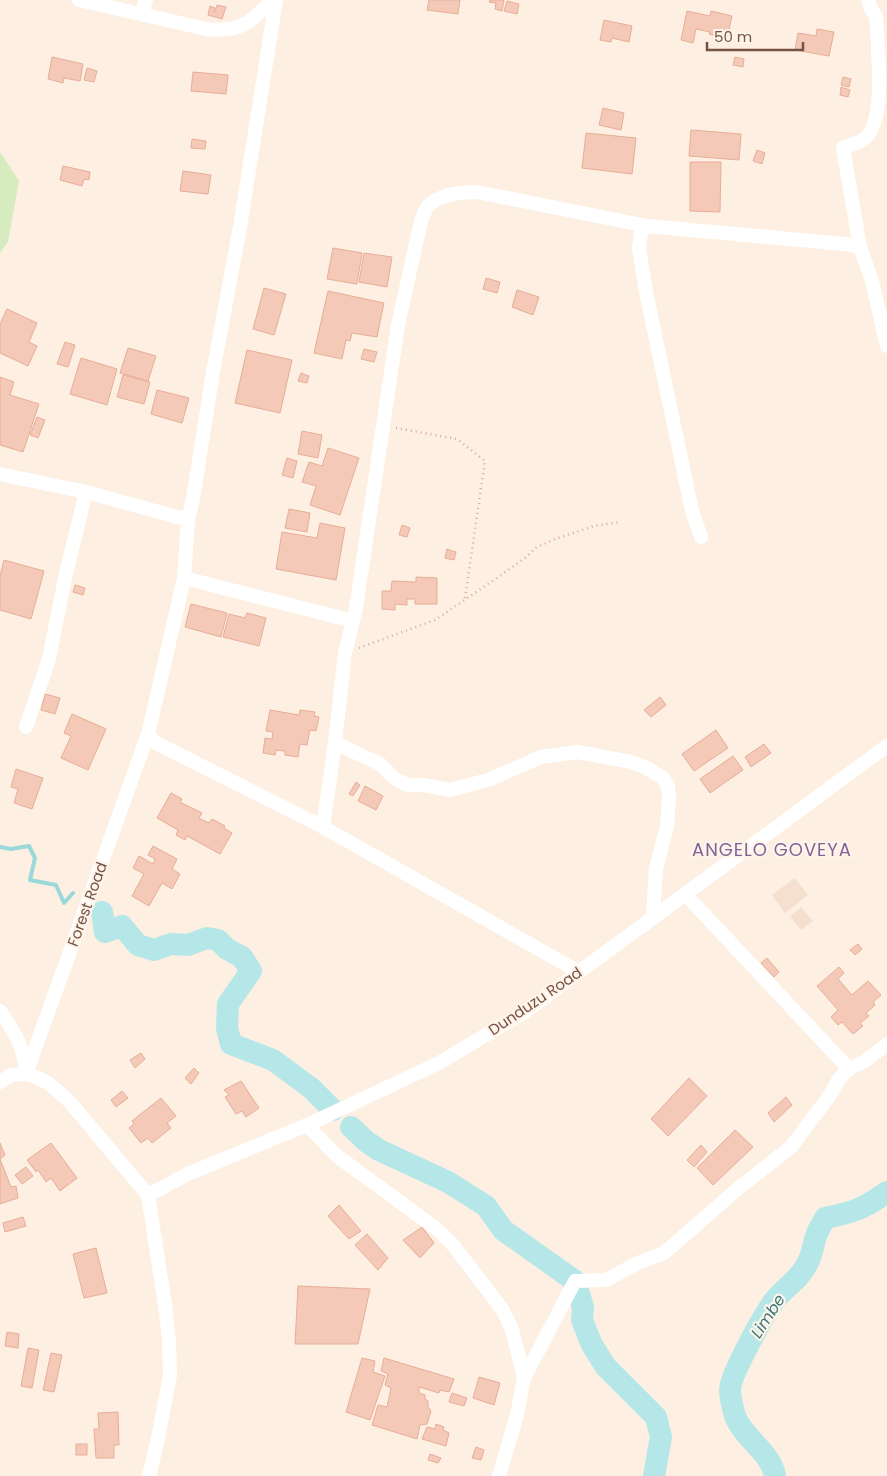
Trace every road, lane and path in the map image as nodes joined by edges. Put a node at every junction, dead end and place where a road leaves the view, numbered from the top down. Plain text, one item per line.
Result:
1 (79, 0) edge
2 (272, 0) edge
3 (276, 0) edge
4 (868, 0) edge
5 (144, 7) edge
6 (642, 225) junction
7 (860, 247) junction
8 (887, 346) edge
9 (382, 425) junction
10 (0, 474) edge
11 (86, 492) junction
12 (188, 520) junction
13 (620, 522) dead end
14 (701, 536) dead end
15 (184, 578) junction
16 (465, 598) junction
17 (352, 621) junction
18 (345, 653) junction
19 (26, 727) dead end
20 (148, 734) junction
21 (335, 743) junction
22 (887, 746) edge
23 (323, 827) junction
24 (686, 895) junction
25 (653, 917) junction
26 (579, 972) junction
27 (0, 1011) edge
28 (887, 1044) edge
29 (849, 1068) junction
30 (26, 1074) junction
31 (0, 1082) edge
32 (307, 1126) junction
33 (148, 1195) junction
34 (524, 1378) junction
35 (149, 1476) edge
36 (499, 1476) edge

1 - 5 street
2 - 5 street
3 - 12 street, Forest Road
4 - 7 street
6 - 7 street
6 - 9 street
6 - 14 street
7 - 8 street
9 - 16 path
9 - 17 street
10 - 11 street
11 - 12 street
11 - 19 street
12 - 15 street, Forest Road
13 - 16 path
15 - 17 street
15 - 20 street, Forest Road
16 - 18 path
17 - 18 street
18 - 21 street
20 - 23 street
20 - 30 street, Forest Road
21 - 23 street
21 - 25 street
22 - 24 street, Dunduzu Road
23 - 26 street
24 - 25 street, Dunduzu Road
24 - 29 street
25 - 26 street, Dunduzu Road
26 - 32 street, Dunduzu Road
27 - 30 street
28 - 29 street
29 - 34 street
30 - 31 street
30 - 33 street
32 - 33 street, Dunduzu Road
32 - 34 street
33 - 35 street
34 - 36 street

